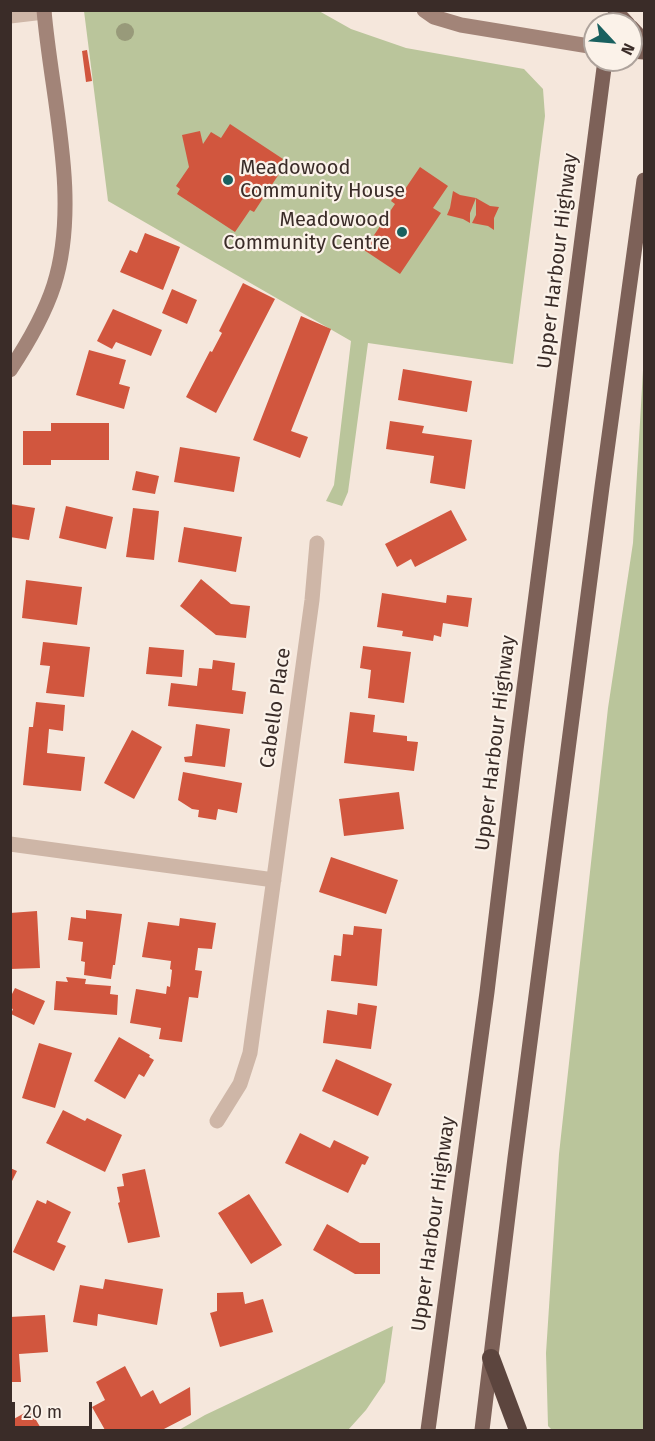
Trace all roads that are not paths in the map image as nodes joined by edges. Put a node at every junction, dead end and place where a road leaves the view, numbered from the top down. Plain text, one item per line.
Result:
1 (424, 10) edge
2 (44, 11) edge
3 (10, 16) edge
4 (583, 44) edge
5 (603, 72) edge
6 (645, 180) edge
7 (10, 370) edge
8 (317, 543) dead end
9 (10, 844) edge
10 (274, 879) junction
11 (217, 1121) dead end
12 (491, 1358) junction
13 (428, 1431) edge
14 (482, 1431) edge
15 (518, 1431) edge

1 - 4 street
2 - 3 street
2 - 7 street
5 - 13 main road, Upper Harbour Highway
6 - 12 main road
8 - 10 street, Cabello Place
9 - 10 street
10 - 11 street, Cabello Place
12 - 14 main road
12 - 15 highway

